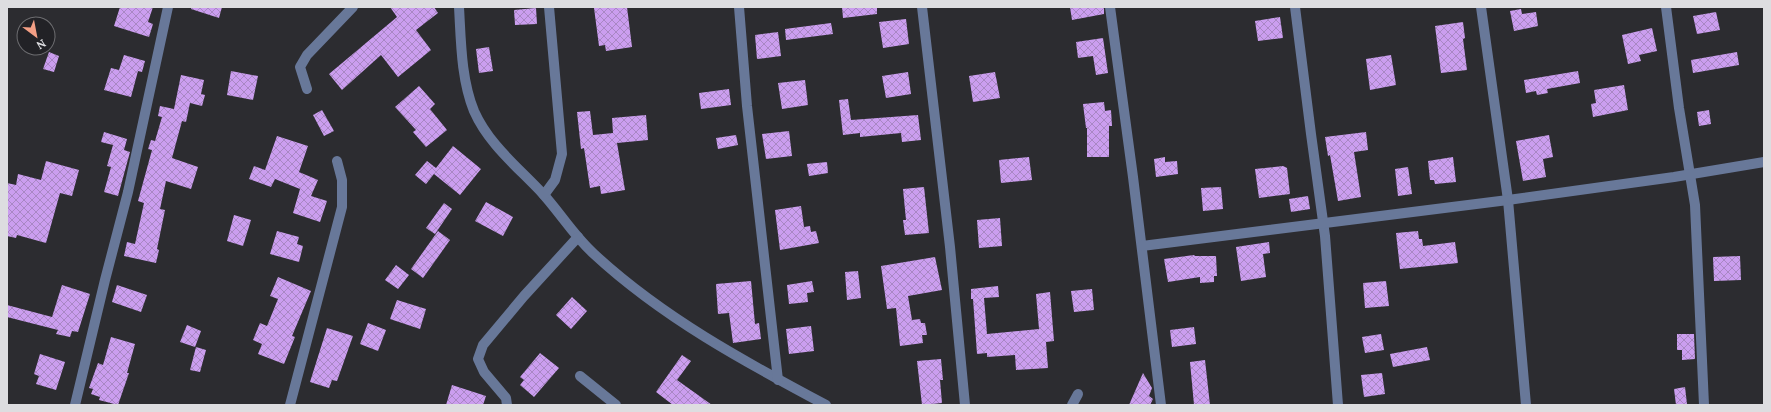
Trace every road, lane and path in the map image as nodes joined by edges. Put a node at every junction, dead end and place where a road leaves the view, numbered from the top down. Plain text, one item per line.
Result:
1 (168, 7) edge
2 (353, 7) edge
3 (459, 7) edge
4 (549, 7) edge
5 (739, 7) edge
6 (922, 7) edge
7 (1110, 7) edge
8 (1296, 7) edge
9 (1481, 7) edge
10 (1666, 7) edge
11 (307, 89) dead end
12 (337, 160) dead end
13 (1764, 162) edge
14 (1691, 173) junction
15 (544, 195) junction
16 (1508, 200) junction
17 (1323, 222) junction
18 (578, 237) junction
19 (1142, 246) junction
20 (580, 376) dead end
21 (778, 380) junction
22 (1078, 394) dead end
23 (75, 405) edge
24 (290, 405) edge
25 (507, 405) edge
26 (616, 405) edge
27 (826, 405) edge
28 (964, 405) edge
29 (1072, 405) edge
30 (1161, 405) edge
31 (1338, 405) edge
32 (1526, 405) edge
33 (1704, 405) edge

1 - 23 street
2 - 11 street
3 - 15 street
4 - 15 street
5 - 21 street
6 - 28 street
7 - 19 street
8 - 17 street
9 - 16 street
10 - 14 street
12 - 24 street
13 - 14 street
14 - 16 street
14 - 33 street
15 - 18 street
16 - 17 street
16 - 32 street
17 - 19 street
17 - 31 street
18 - 21 street
18 - 25 street
19 - 30 street
20 - 26 street
21 - 27 street
22 - 29 street

